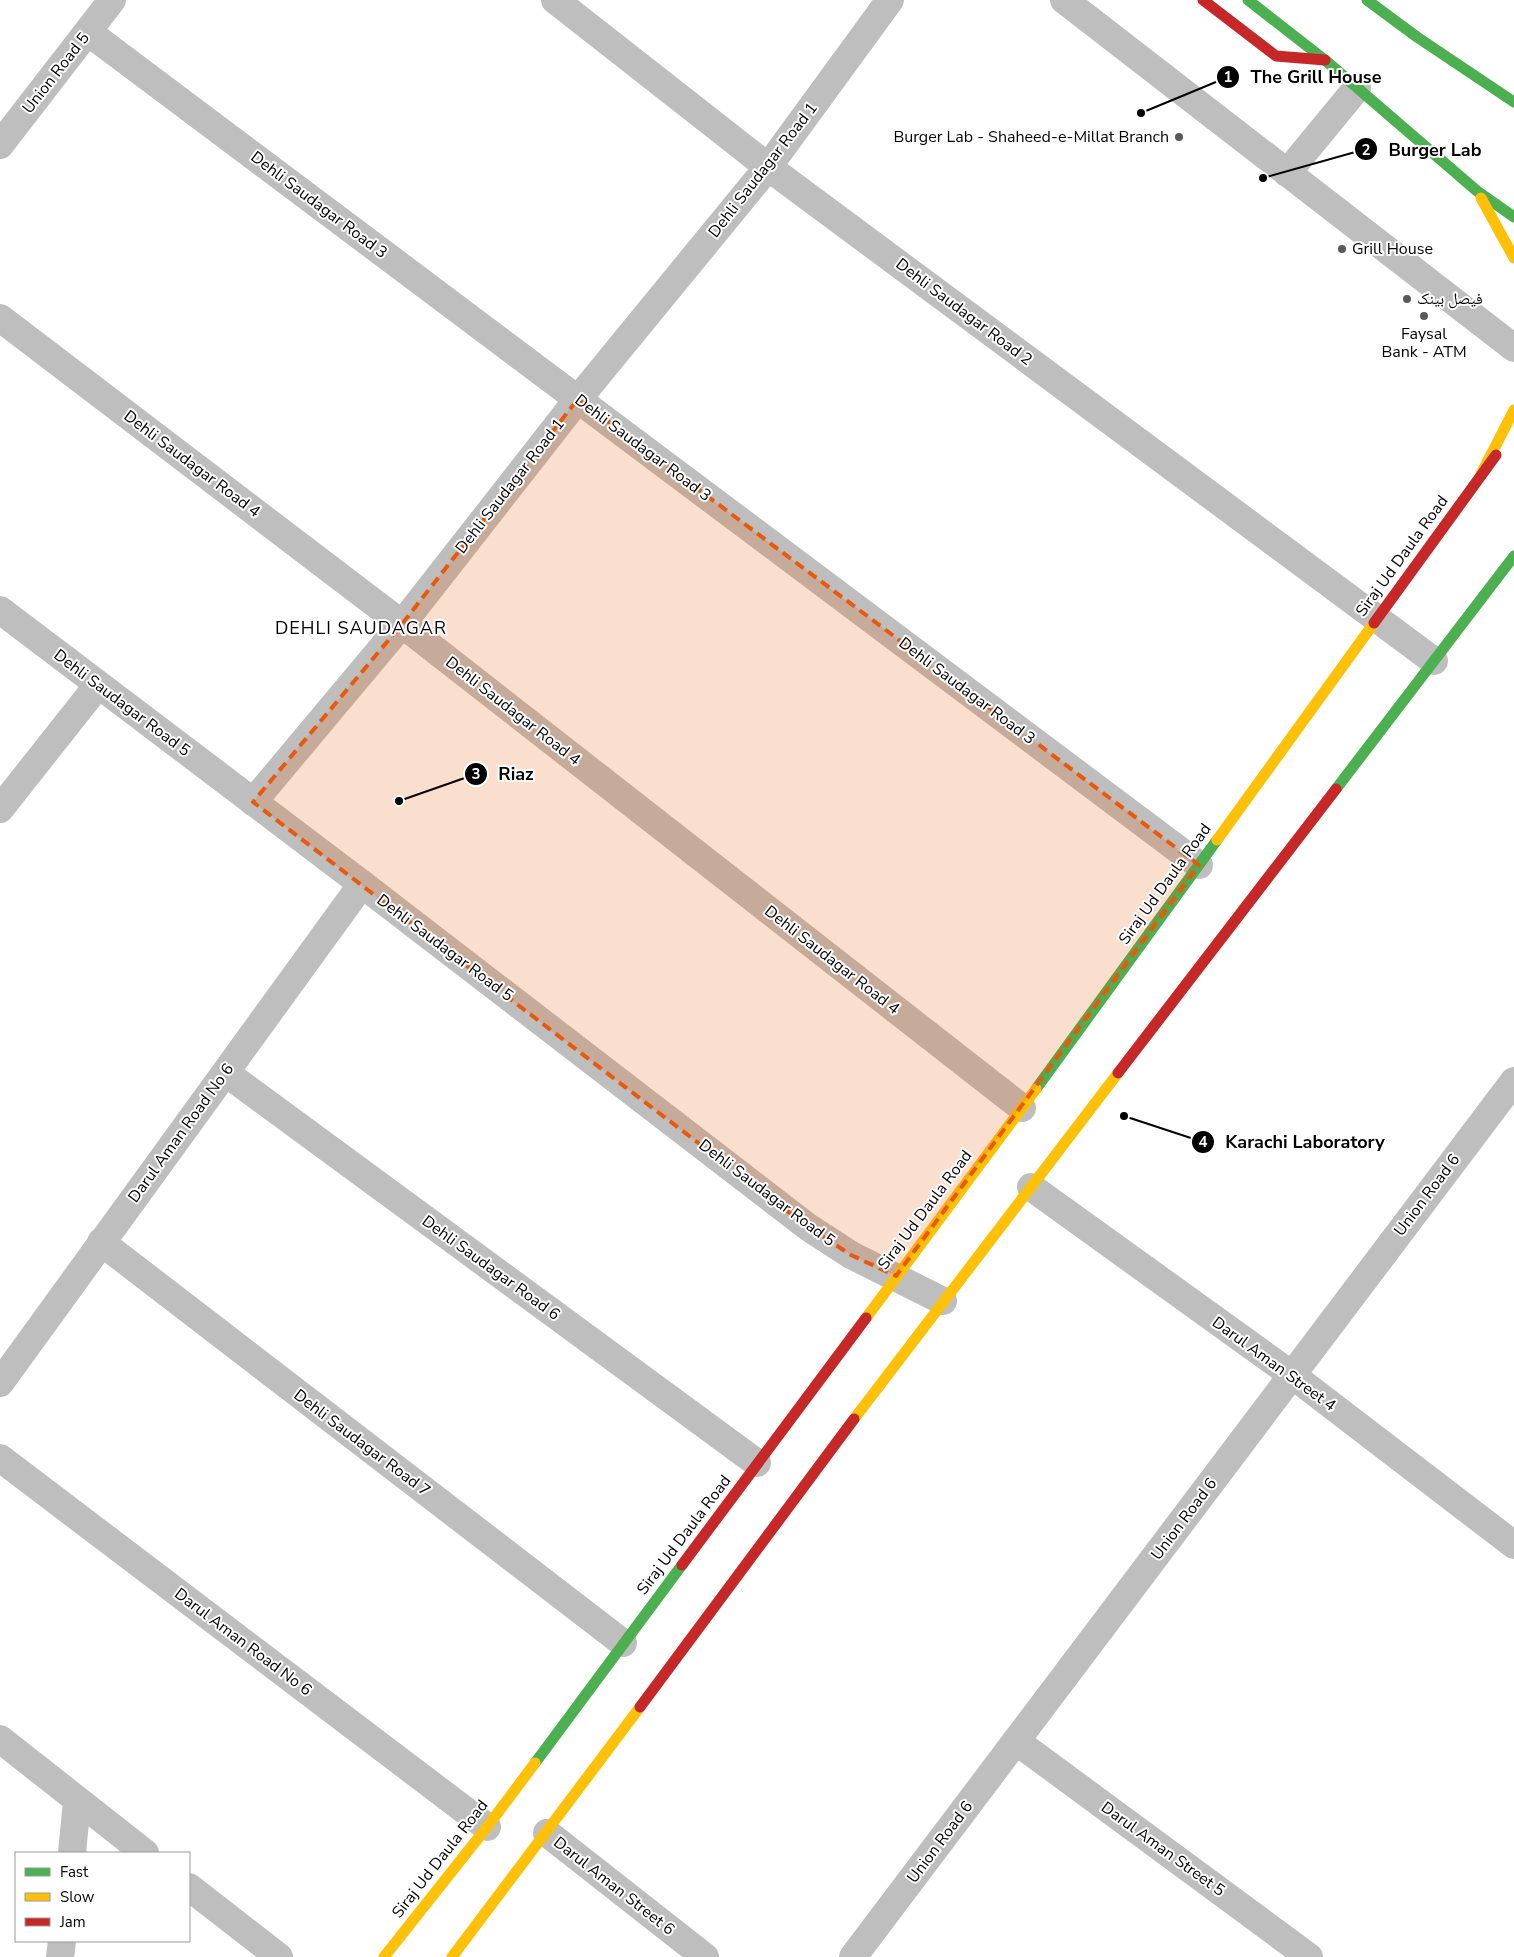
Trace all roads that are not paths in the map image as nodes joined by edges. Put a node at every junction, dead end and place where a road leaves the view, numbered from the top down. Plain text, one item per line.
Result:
1 (112, 0) edge
2 (555, 0) edge
3 (890, 0) edge
4 (1064, 0) edge
5 (1203, 0) edge
6 (1248, 0) edge
7 (1367, 0) edge
8 (1398, 7) dead end
9 (88, 32) junction
10 (1417, 37) junction
11 (1325, 60) junction
12 (1358, 88) junction
13 (1514, 102) edge
14 (0, 145) edge
15 (768, 166) junction
16 (1287, 172) junction
17 (1478, 191) junction
18 (1514, 217) edge
19 (1514, 258) edge
20 (0, 318) edge
21 (1514, 348) edge
22 (578, 399) junction
23 (1514, 410) edge
24 (1514, 433) edge
25 (1481, 474) junction
26 (1514, 556) edge
27 (0, 610) edge
28 (1377, 618) junction
29 (402, 624) junction
30 (1434, 661) junction
31 (98, 684) junction
32 (253, 802) junction
33 (0, 809) edge
34 (1199, 865) junction
35 (362, 884) junction
36 (226, 1073) junction
37 (1514, 1081) edge
38 (1022, 1108) junction
39 (1031, 1187) junction
40 (101, 1242) junction
41 (896, 1276) junction
42 (943, 1302) junction
43 (1292, 1375) junction
44 (0, 1382) edge
45 (0, 1458) edge
46 (757, 1464) junction
47 (1514, 1546) edge
48 (623, 1643) junction
49 (0, 1739) edge
50 (1016, 1741) junction
51 (77, 1801) junction
52 (486, 1827) junction
53 (547, 1833) junction
54 (72, 1852) edge
55 (144, 1852) edge
56 (190, 1888) edge
57 (62, 1942) edge
58 (60, 1957) edge
59 (279, 1957) edge
60 (384, 1957) edge
61 (452, 1957) edge
62 (705, 1957) edge
63 (853, 1957) edge
64 (1310, 1957) edge

1 - 9 street, Union Road 5
2 - 15 street, Dehli Saudagar Road 2
3 - 15 street, Dehli Saudagar Road 1
4 - 16 street
5 - 11 main road
6 - 11 main road
7 - 10 main road
8 - 10 main road
9 - 14 street, Union Road 5
9 - 22 street, Dehli Saudagar Road 3
10 - 13 main road
11 - 12 main road
12 - 16 street
12 - 17 main road
15 - 22 street, Dehli Saudagar Road 1
15 - 28 street, Dehli Saudagar Road 2
16 - 21 street
17 - 18 main road
17 - 19 main road
20 - 29 street, Dehli Saudagar Road 4
22 - 29 street, Dehli Saudagar Road 1
22 - 34 street, Dehli Saudagar Road 3
23 - 25 main road
24 - 25 main road
25 - 28 main road, Siraj Ud Daula Road
26 - 30 main road
27 - 31 street, Dehli Saudagar Road 5
28 - 30 street, Dehli Saudagar Road 2
28 - 34 main road, Siraj Ud Daula Road
29 - 32 street, Dehli Saudagar Road 1
29 - 38 street, Dehli Saudagar Road 4
30 - 39 main road
31 - 32 street, Dehli Saudagar Road 5
31 - 33 street
32 - 35 street, Dehli Saudagar Road 5
34 - 38 main road, Siraj Ud Daula Road
35 - 36 street, Darul Aman Road No 6
35 - 41 street, Dehli Saudagar Road 5
36 - 40 street, Darul Aman Road No 6
36 - 46 street, Dehli Saudagar Road 6
37 - 43 street, Union Road 6
38 - 41 main road, Siraj Ud Daula Road
39 - 42 main road
39 - 43 street, Darul Aman Street 4
40 - 44 street, Darul Aman Road No 6
40 - 48 street, Dehli Saudagar Road 7
41 - 42 street, Dehli Saudagar Road 5
41 - 46 main road, Siraj Ud Daula Road
42 - 53 main road
43 - 47 street, Darul Aman Street 4
43 - 50 street, Union Road 6
45 - 52 street, Darul Aman Road No 6
46 - 48 main road, Siraj Ud Daula Road
48 - 52 main road, Siraj Ud Daula Road
49 - 51 street
50 - 63 street, Union Road 6
50 - 64 street, Darul Aman Street 5
51 - 54 street
51 - 55 street
52 - 60 main road, Siraj Ud Daula Road
53 - 61 main road
53 - 62 street, Darul Aman Street 6
56 - 59 street
57 - 58 street

